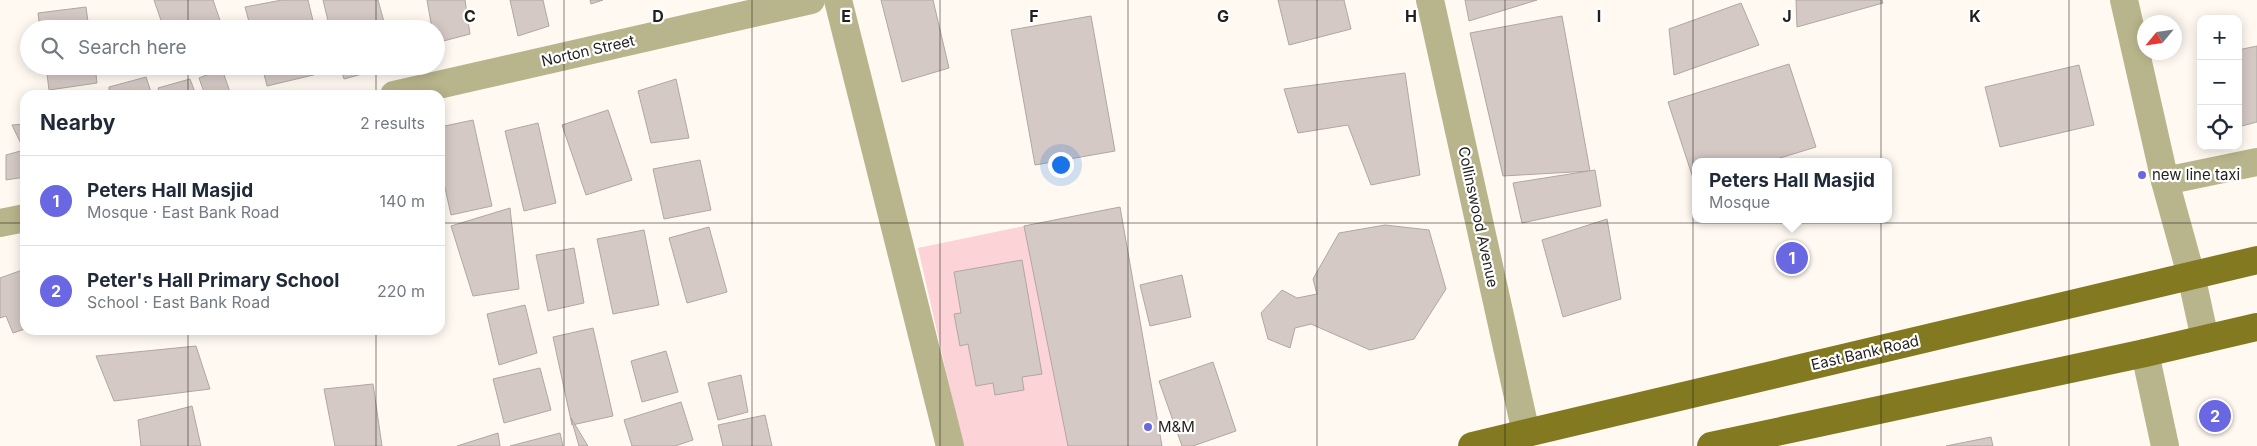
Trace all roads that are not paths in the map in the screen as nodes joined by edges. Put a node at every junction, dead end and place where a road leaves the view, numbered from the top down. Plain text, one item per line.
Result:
1 (811, 0) edge
2 (838, 0) edge
3 (1430, 0) edge
4 (2124, 0) edge
5 (416, 90) edge
6 (2257, 162) edge
7 (2165, 181) junction
8 (20, 219) edge
9 (0, 223) edge
10 (2257, 260) edge
11 (2191, 275) junction
12 (2257, 327) edge
13 (2204, 338) junction
14 (2145, 353) junction
15 (1526, 433) junction
16 (950, 446) edge
17 (1472, 446) edge
18 (1711, 446) edge
19 (2165, 446) edge

1 - 5 street, Norton Street
2 - 16 street
3 - 15 street, Collinswood Avenue
4 - 7 street
6 - 7 street
7 - 11 street
8 - 9 street
10 - 11 main road, East Bank Road
11 - 13 street
11 - 15 main road, East Bank Road
12 - 13 main road
13 - 14 main road
14 - 18 main road
14 - 19 street
15 - 17 main road, East Bank Road

